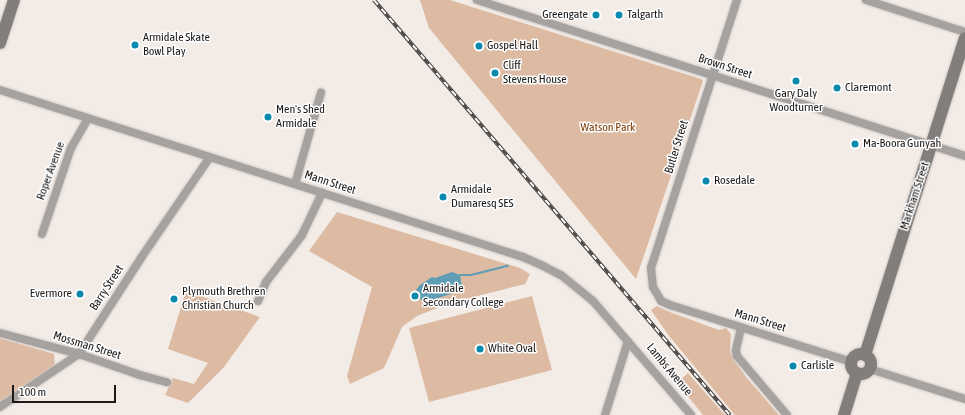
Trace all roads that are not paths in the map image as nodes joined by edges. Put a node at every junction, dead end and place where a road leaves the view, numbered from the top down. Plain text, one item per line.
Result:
1 (14, 0) edge
2 (477, 0) edge
3 (737, 0) edge
4 (866, 0) edge
5 (492, 3) edge
6 (965, 32) edge
7 (965, 38) edge
8 (0, 43) edge
9 (712, 75) junction
10 (0, 90) edge
11 (321, 93) dead end
12 (88, 119) junction
13 (931, 145) junction
14 (965, 156) edge
15 (210, 157) junction
16 (295, 184) junction
17 (322, 192) junction
18 (42, 234) dead end
19 (661, 300) joint
20 (258, 301) dead end
21 (741, 328) junction
22 (0, 333) edge
23 (628, 341) junction
24 (79, 354) junction
25 (864, 355) junction
26 (852, 362) junction
27 (870, 369) junction
28 (857, 373) junction
29 (167, 382) dead end
30 (965, 399) edge
31 (0, 407) edge
32 (605, 415) edge
33 (691, 415) edge
34 (787, 415) edge
35 (844, 415) edge

1 - 8 street
2 - 5 street, Brown Street
3 - 9 street, Butler Street
4 - 6 street
5 - 9 street, Brown Street
7 - 13 street, Markham Street
9 - 13 street, Brown Street
9 - 19 street, Butler Street
10 - 12 street, Mann Street
11 - 16 street
12 - 15 street, Mann Street
12 - 18 street, Roper Avenue
13 - 14 street, Brown Street
13 - 25 street, Markham Street
15 - 16 street, Mann Street
15 - 24 street, Barry Street
16 - 17 street, Mann Street
17 - 20 street
17 - 23 street, Mann Street
19 - 21 street, Mann Street
21 - 26 street, Mann Street
21 - 34 street
22 - 24 street, Mossman Street
23 - 32 street
23 - 33 street, Lambs Avenue
24 - 29 street, Mossman Street
24 - 31 street, Barry Street
25 - 26 street
25 - 27 street
26 - 28 street
27 - 28 street
27 - 30 street
28 - 35 street

